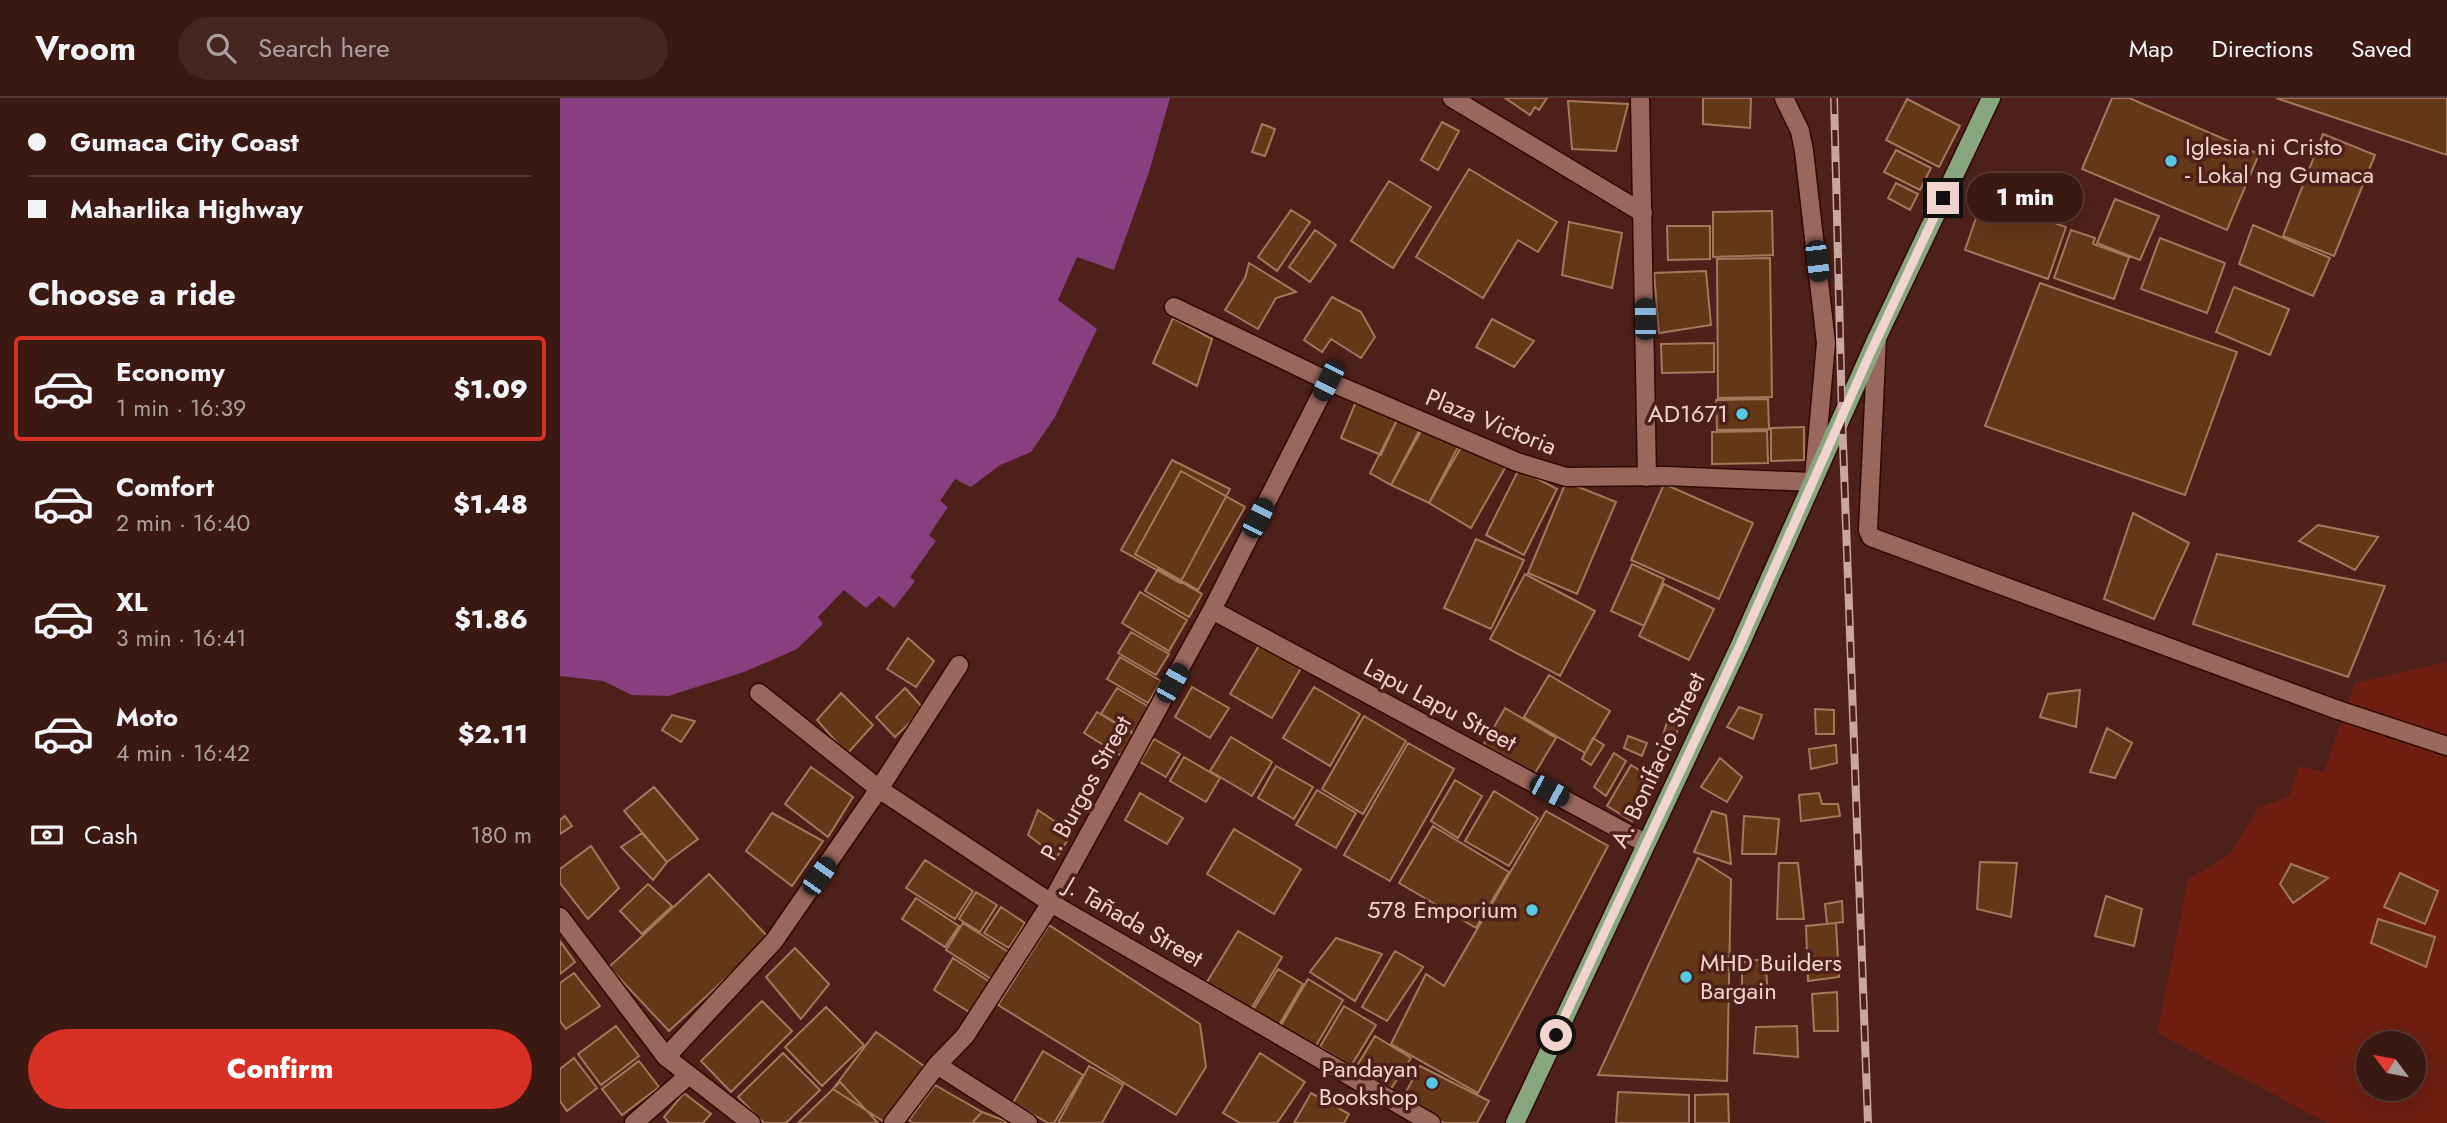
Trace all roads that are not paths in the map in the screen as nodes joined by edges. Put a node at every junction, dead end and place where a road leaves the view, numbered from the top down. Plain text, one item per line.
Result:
1 (1640, 98) edge
2 (1784, 98) edge
3 (1991, 98) edge
4 (1464, 101) edge
5 (1643, 213) junction
6 (1174, 307) dead end
7 (1877, 338) junction
8 (1328, 381) junction
9 (1647, 477) junction
10 (1813, 482) junction
11 (1212, 610) junction
12 (959, 665) dead end
13 (759, 693) dead end
14 (2447, 746) edge
15 (879, 789) junction
16 (1646, 843) junction
17 (1051, 903) junction
18 (560, 917) edge
19 (666, 1057) junction
20 (937, 1065) junction
21 (688, 1076) junction
22 (634, 1123) edge
23 (751, 1123) edge
24 (893, 1123) edge
25 (1028, 1123) edge
26 (1431, 1123) edge
27 (1515, 1123) edge

1 - 5 street
2 - 10 street
3 - 7 main road, A. Bonifacio Street
4 - 5 street
5 - 9 street
6 - 8 street, Plaza Victoria
7 - 10 main road, A. Bonifacio Street
7 - 14 street
8 - 9 street, Plaza Victoria
8 - 11 street, P. Burgos Street
9 - 10 street, Plaza Victoria
10 - 16 main road, A. Bonifacio Street
11 - 16 street, Lapu Lapu Street
11 - 17 street, P. Burgos Street
12 - 15 street
13 - 15 street, J. Tañada Street
15 - 17 street, J. Tañada Street
15 - 19 street
16 - 27 main road, A. Bonifacio Street
17 - 20 street, P. Burgos Street
17 - 26 street, J. Tañada Street
18 - 19 street
19 - 21 street
20 - 24 street, P. Burgos Street
20 - 25 street
21 - 22 street
21 - 23 street

